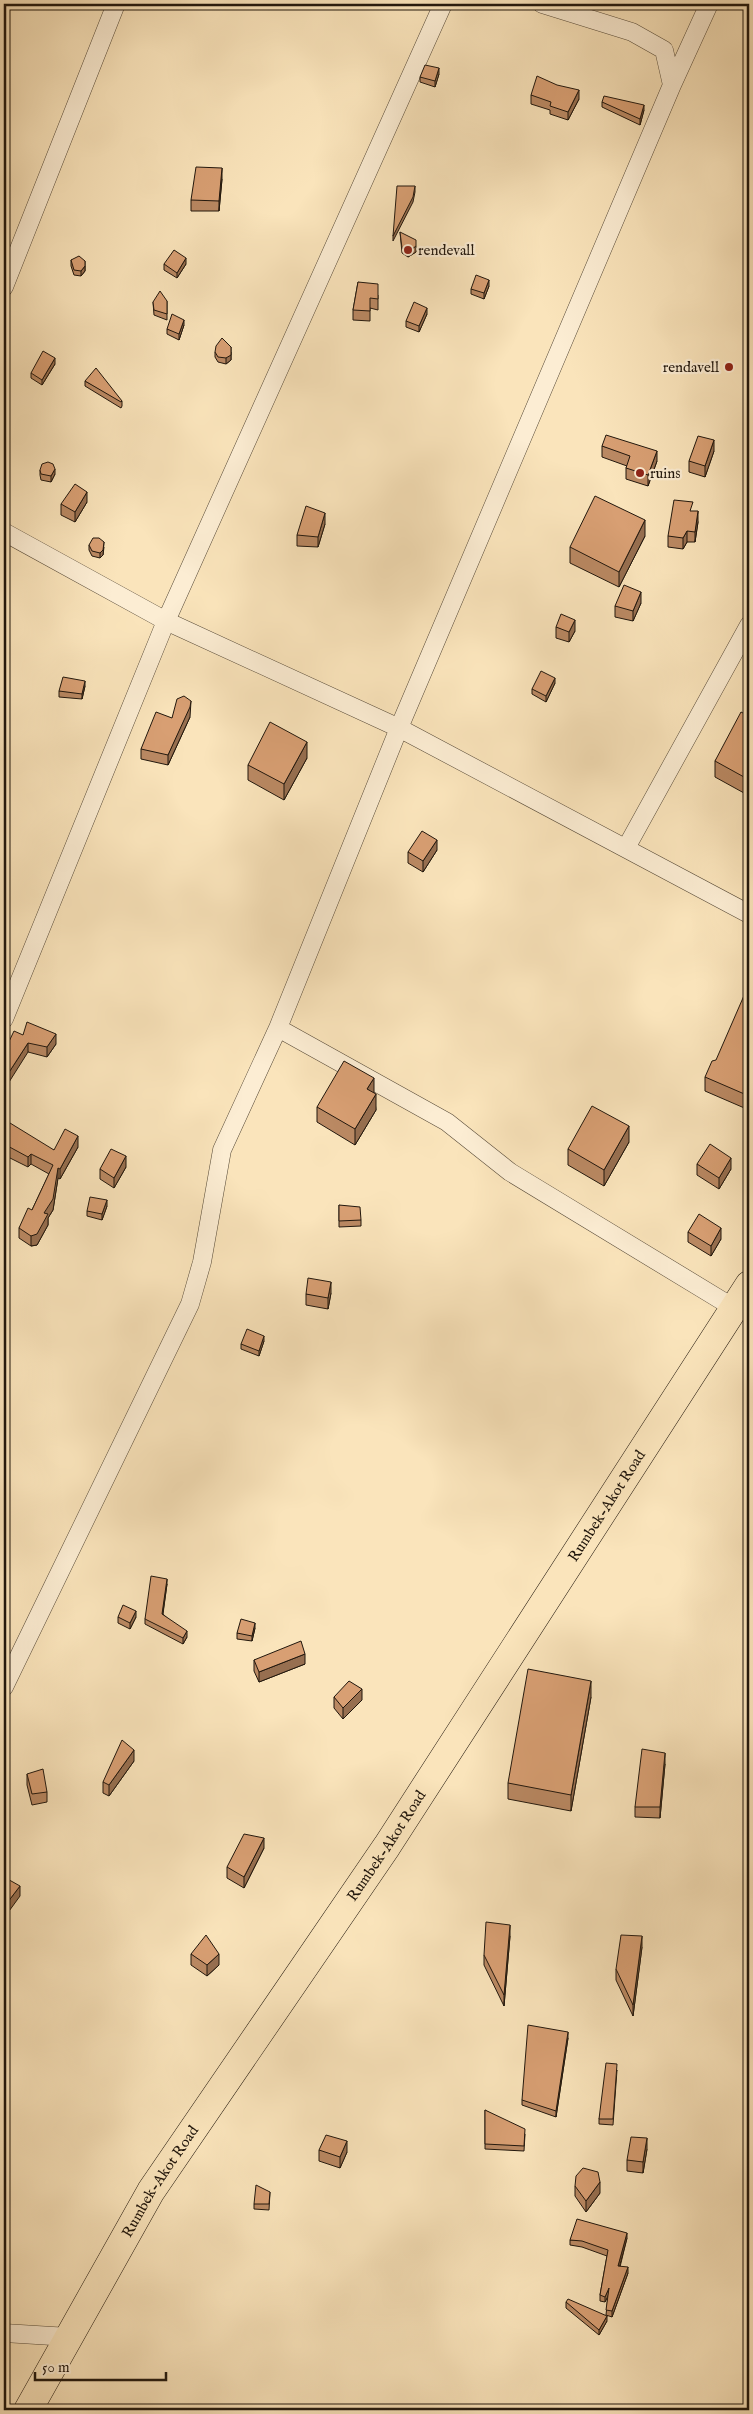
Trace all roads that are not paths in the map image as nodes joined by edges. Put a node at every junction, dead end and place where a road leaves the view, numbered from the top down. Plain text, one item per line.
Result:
1 (116, 4) edge
2 (443, 4) edge
3 (542, 4) edge
4 (709, 4) edge
5 (672, 85) junction
6 (4, 287) edge
7 (4, 532) edge
8 (166, 621) junction
9 (749, 625) edge
10 (400, 728) junction
11 (626, 848) junction
12 (749, 914) edge
13 (4, 1019) edge
14 (278, 1028) junction
15 (749, 1285) edge
16 (734, 1308) junction
17 (4, 1687) edge
18 (4, 2333) edge
19 (68, 2337) junction
20 (28, 2410) edge

1 - 6 street
2 - 8 street
3 - 5 street
4 - 5 street
5 - 10 street
7 - 8 street
8 - 10 street
8 - 13 street
9 - 11 street
10 - 11 street
10 - 14 street
11 - 12 street
14 - 16 street
14 - 17 street
15 - 16 main road, Rumbek-Akot Road
16 - 19 main road, Rumbek-Akot Road
18 - 19 street
19 - 20 main road, Rumbek-Akot Road

